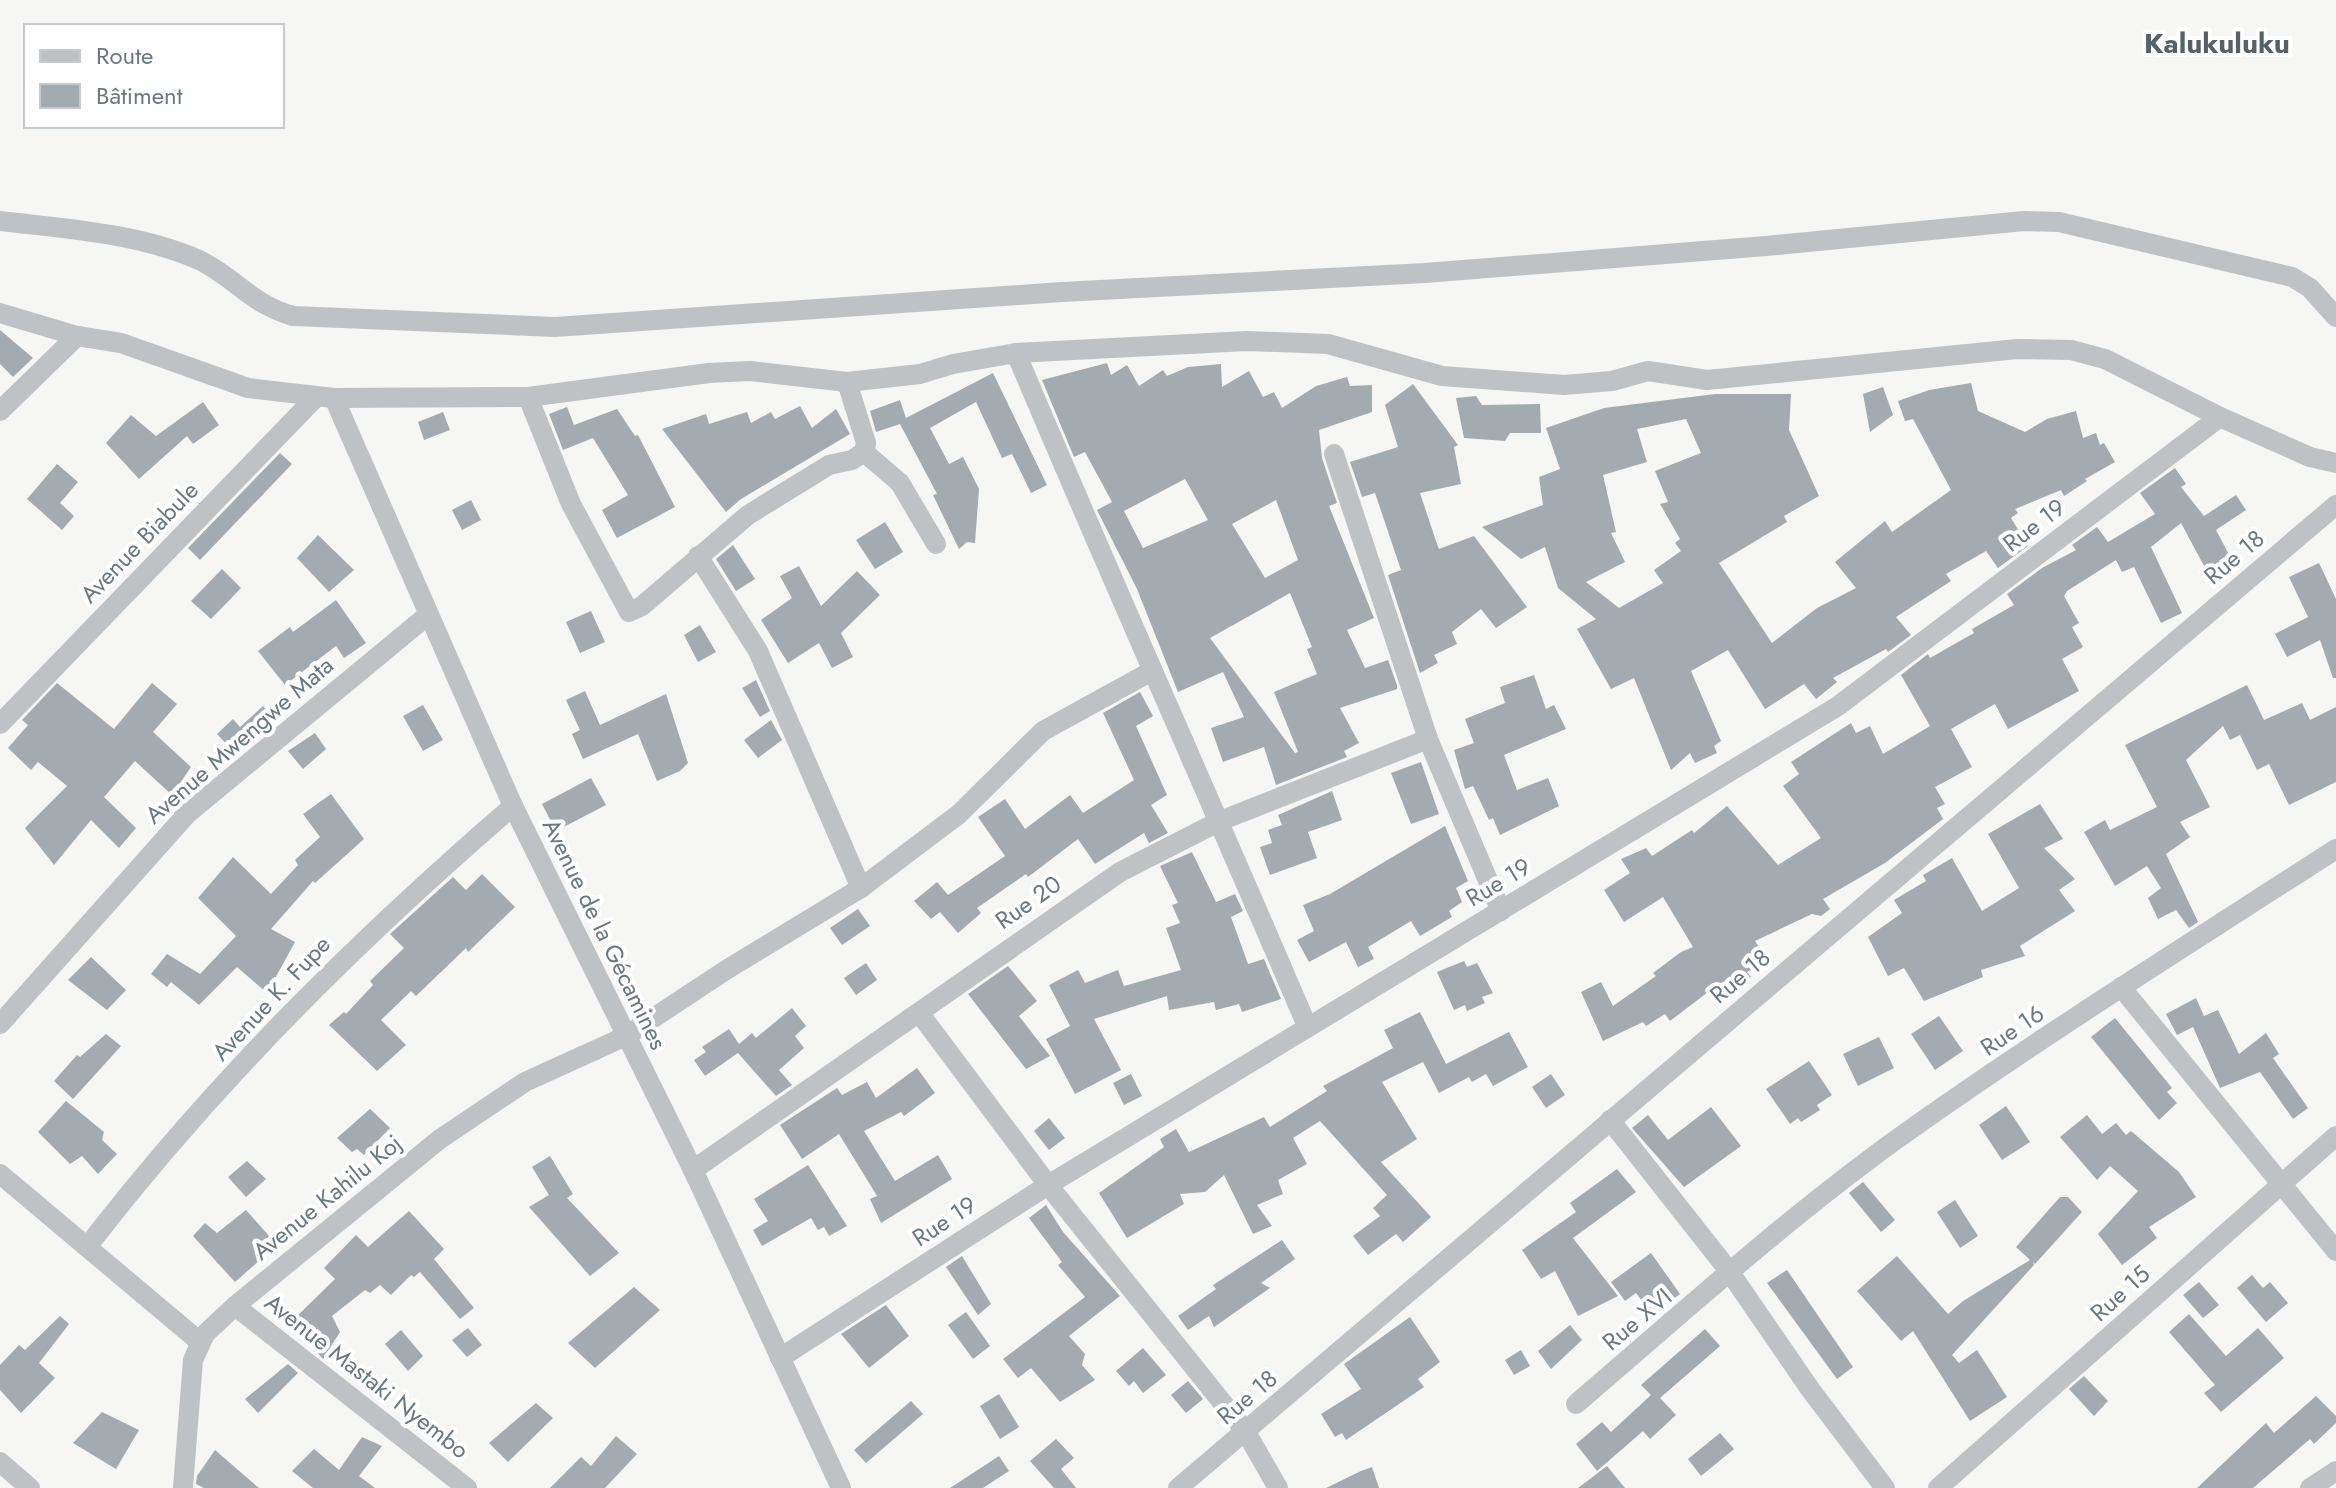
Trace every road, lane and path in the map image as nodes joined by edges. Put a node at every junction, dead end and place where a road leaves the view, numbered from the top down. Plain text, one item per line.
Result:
1 (0, 221) edge
2 (0, 313) edge
3 (2336, 317) edge
4 (77, 336) junction
5 (1016, 353) junction
6 (847, 382) junction
7 (528, 397) junction
8 (325, 398) junction
9 (0, 411) edge
10 (2220, 417) junction
11 (864, 452) junction
12 (1334, 454) dead end
13 (2336, 463) edge
14 (2336, 505) edge
15 (936, 544) dead end
16 (698, 556) junction
17 (428, 615) junction
18 (1150, 672) junction
19 (0, 724) edge
20 (1428, 739) junction
21 (513, 806) junction
22 (1220, 821) junction
23 (2336, 849) edge
24 (861, 888) junction
25 (1501, 911) junction
26 (2121, 987) junction
27 (920, 1014) junction
28 (0, 1024) edge
29 (1307, 1026) junction
30 (626, 1036) junction
31 (1610, 1120) junction
32 (2336, 1136) edge
33 (693, 1170) junction
34 (0, 1174) edge
35 (1048, 1185) junction
36 (2281, 1185) junction
37 (87, 1247) junction
38 (2336, 1251) edge
39 (1729, 1271) junction
40 (235, 1306) junction
41 (200, 1342) junction
42 (780, 1358) junction
43 (1576, 1404) dead end
44 (1246, 1432) junction
45 (0, 1462) edge
46 (2336, 1471) edge
47 (30, 1488) edge
48 (183, 1488) edge
49 (467, 1488) edge
50 (841, 1488) edge
51 (1178, 1488) edge
52 (1278, 1488) edge
53 (1885, 1488) edge
54 (1938, 1488) edge
55 (2310, 1488) edge

1 - 3 street
2 - 4 street
4 - 8 street
4 - 9 street
5 - 6 street
5 - 10 street
5 - 18 street
6 - 7 street
6 - 11 street
7 - 8 street
7 - 16 street
8 - 17 street, Avenue de la Gécamines
8 - 19 street, Avenue Biabule
10 - 13 street
10 - 25 street, Rue 19
11 - 15 street
11 - 16 street
12 - 20 street
14 - 31 street, Rue 18
16 - 24 street
17 - 21 street, Avenue de la Gécamines
17 - 28 street, Avenue Mwengwe Mata
18 - 22 street
18 - 24 street, Avenue Kahilu Koj
20 - 22 street, Rue 20
20 - 25 street
21 - 30 street, Avenue de la Gécamines
21 - 37 street, Avenue K. Fupe
22 - 27 street, Rue 20
22 - 29 street
23 - 26 street, Rue 16
24 - 30 street, Avenue Kahilu Koj
25 - 29 street, Rue 19
26 - 36 street
26 - 39 street, Rue 16
27 - 33 street, Rue 20
27 - 35 street
29 - 35 street, Rue 19
30 - 33 street, Avenue de la Gécamines
30 - 40 street, Avenue Kahilu Koj
31 - 39 street
31 - 44 street, Rue 18
32 - 36 street, Rue 15
33 - 42 street, Avenue de la Gécamines
34 - 37 street
35 - 42 street, Rue 19
35 - 44 street
36 - 38 street
36 - 54 street, Rue 15
37 - 41 street
39 - 43 street, Rue XVI
39 - 53 street
40 - 41 street, Avenue Kahilu Koj
40 - 49 street, Avenue Mastaki Nyembo
41 - 48 street
42 - 50 street, Avenue de la Gécamines
44 - 51 street, Rue 18
44 - 52 street
45 - 47 street
46 - 55 street

